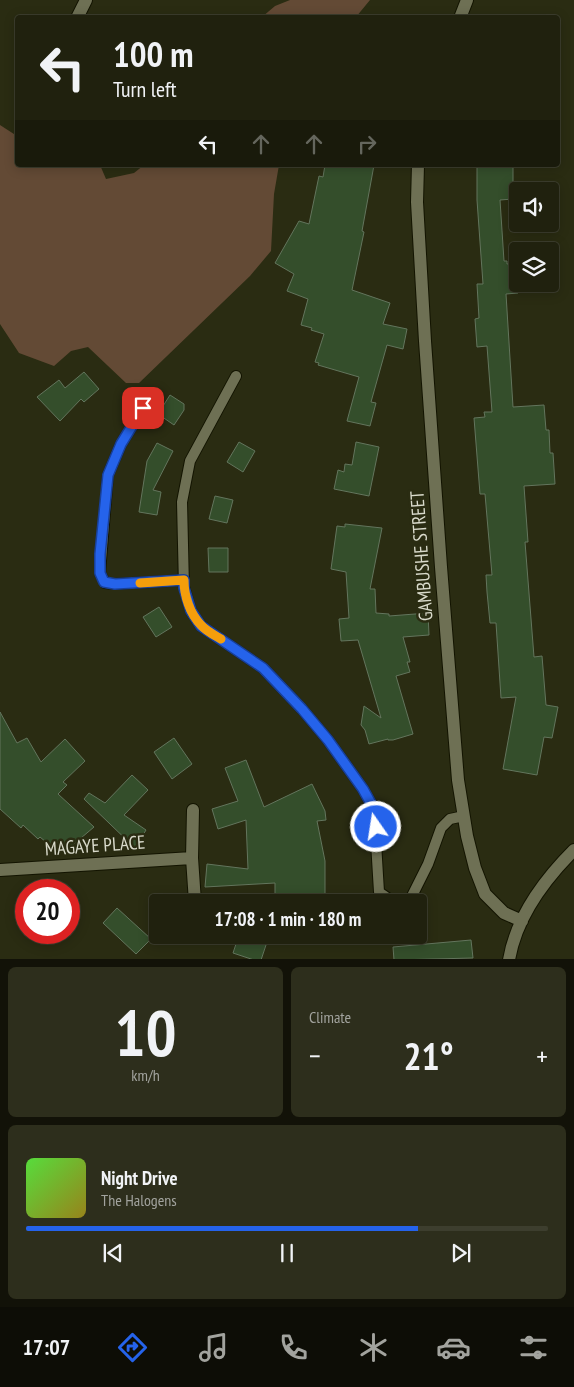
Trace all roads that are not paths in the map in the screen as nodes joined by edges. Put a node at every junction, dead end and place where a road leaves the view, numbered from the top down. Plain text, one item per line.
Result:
1 (86, 0) edge
2 (468, 0) edge
3 (78, 15) edge
4 (461, 15) edge
5 (418, 167) edge
6 (236, 376) dead end
7 (143, 408) dead end
8 (184, 580) junction
9 (193, 810) dead end
10 (464, 816) junction
11 (574, 850) edge
12 (192, 858) junction
13 (0, 870) edge
14 (194, 894) edge
15 (382, 894) edge
16 (413, 894) edge
17 (522, 921) junction
18 (509, 959) edge

1 - 3 street
2 - 4 street
5 - 10 street, GAMBUSHE STREET
6 - 8 lane
7 - 8 lane
8 - 15 lane
9 - 12 street
10 - 16 lane
10 - 17 street, GAMBUSHE STREET
11 - 17 street
12 - 13 street, MAGAYE PLACE
12 - 14 street
17 - 18 street

